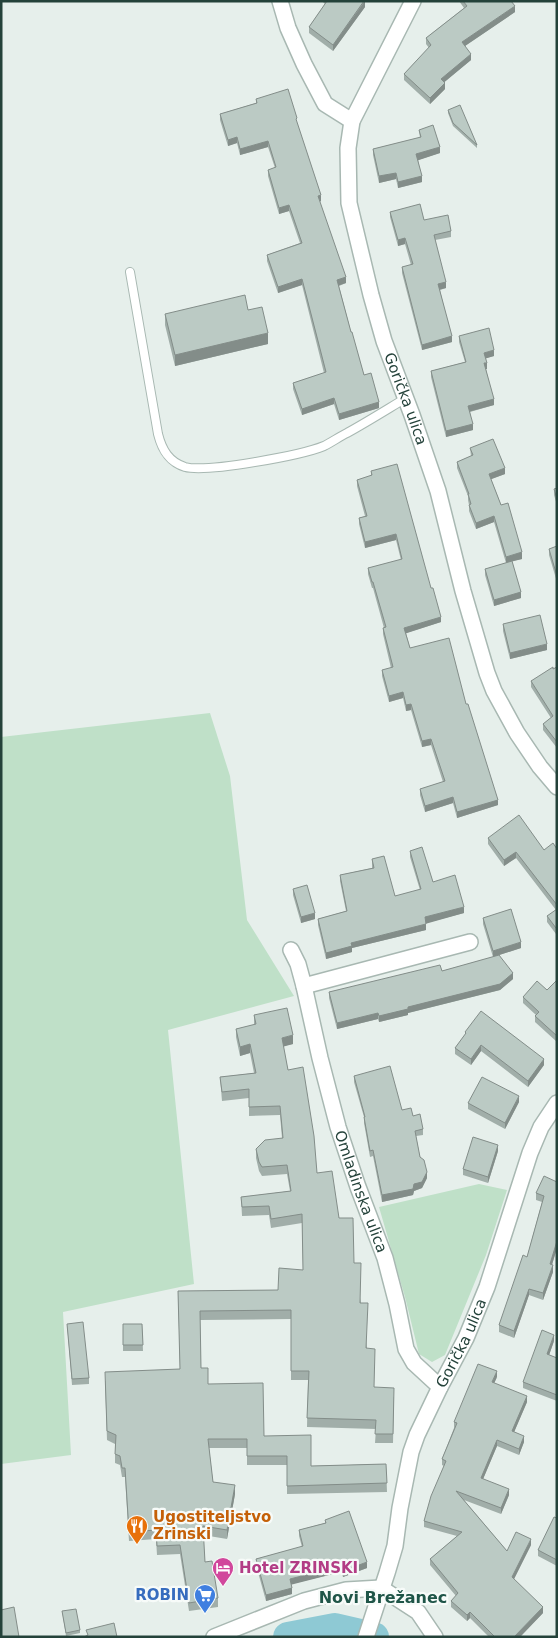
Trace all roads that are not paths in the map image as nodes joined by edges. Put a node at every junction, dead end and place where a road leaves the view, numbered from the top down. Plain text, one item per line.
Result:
1 (280, 1) edge
2 (413, 1) edge
3 (352, 121) junction
4 (130, 272) dead end
5 (406, 398) junction
6 (557, 787) edge
7 (470, 942) dead end
8 (291, 950) dead end
9 (304, 986) junction
10 (557, 1103) edge
11 (440, 1387) junction
12 (382, 1588) junction
13 (214, 1637) edge
14 (366, 1637) edge
15 (435, 1637) edge

1 - 3 street
2 - 3 street, Gorička ulica
3 - 5 street, Gorička ulica
4 - 5 lane
5 - 6 street, Gorička ulica
7 - 9 street
8 - 9 street, Omladinska ulica
9 - 11 street, Omladinska ulica
10 - 11 street, Gorička ulica
11 - 12 street, Gorička ulica
12 - 13 street
12 - 14 street, Gorička ulica
12 - 15 street

